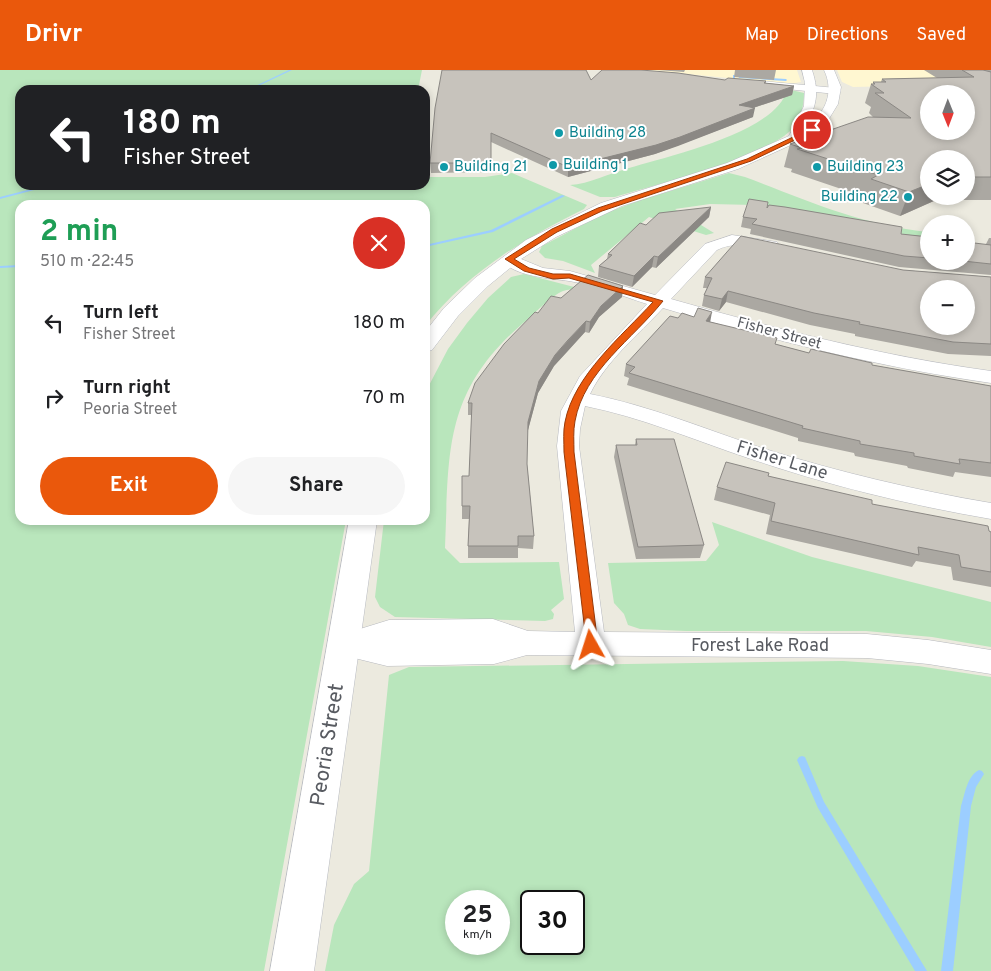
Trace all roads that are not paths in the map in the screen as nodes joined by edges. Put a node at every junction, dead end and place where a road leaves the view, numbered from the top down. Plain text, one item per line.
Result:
1 (807, 70) edge
2 (829, 70) edge
3 (747, 82) edge
4 (811, 88) junction
5 (836, 90) junction
6 (795, 138) junction
7 (793, 250) edge
8 (509, 259) junction
9 (659, 301) junction
10 (430, 340) edge
11 (991, 377) edge
12 (578, 398) junction
13 (991, 511) edge
14 (362, 525) edge
15 (344, 645) junction
16 (591, 645) junction
17 (991, 662) edge
18 (292, 971) edge

1 - 4 main road
2 - 5 main road
3 - 4 street
4 - 5 street
4 - 6 main road
5 - 6 main road
6 - 8 main road
7 - 9 street
8 - 9 street, Fisher Street
8 - 10 main road
9 - 11 street, Fisher Street
9 - 12 street
12 - 13 street, Fisher Lane
12 - 16 street
14 - 15 main road, Peoria Street
15 - 16 street, Forest Lake Road
15 - 18 main road, Peoria Street
16 - 17 street, Forest Lake Road

